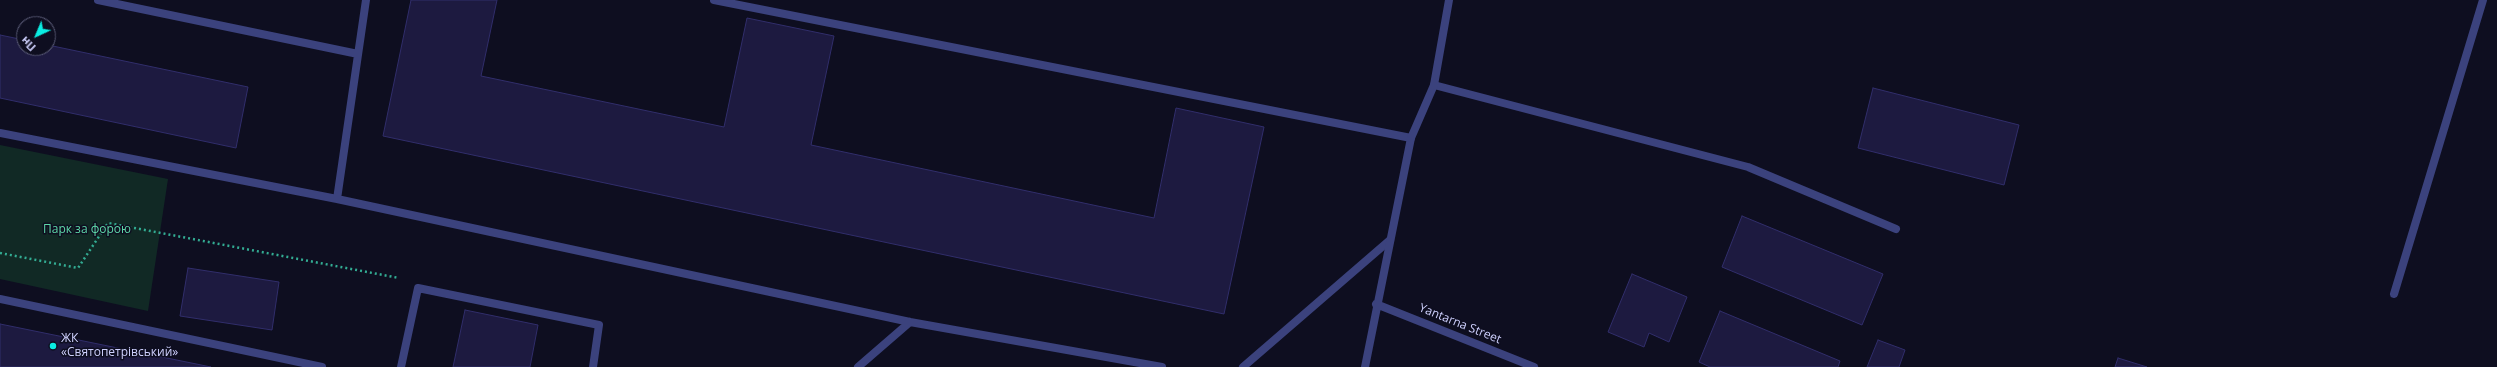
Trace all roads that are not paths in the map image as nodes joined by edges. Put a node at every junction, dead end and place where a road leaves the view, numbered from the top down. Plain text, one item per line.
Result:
1 (98, 0) edge
2 (366, 0) edge
3 (714, 0) edge
4 (1450, 0) edge
5 (2483, 0) edge
6 (358, 54) junction
7 (1434, 85) junction
8 (0, 133) edge
9 (1411, 138) junction
10 (337, 199) junction
11 (1896, 229) dead end
12 (1390, 240) junction
13 (2394, 294) dead end
14 (0, 299) edge
15 (1376, 304) junction
16 (910, 322) junction
17 (322, 367) edge
18 (401, 367) edge
19 (593, 367) edge
20 (858, 367) edge
21 (1162, 367) edge
22 (1243, 367) edge
23 (1365, 367) edge
24 (1534, 367) edge

1 - 6 street
2 - 6 street
3 - 9 street
4 - 7 street
5 - 13 street
6 - 10 street
7 - 9 street
7 - 11 street
8 - 10 street
9 - 12 street
10 - 16 street
12 - 15 street
12 - 22 street
14 - 17 street
15 - 23 street
15 - 24 street, Yantarna Street
16 - 20 street
16 - 21 street
18 - 19 street

